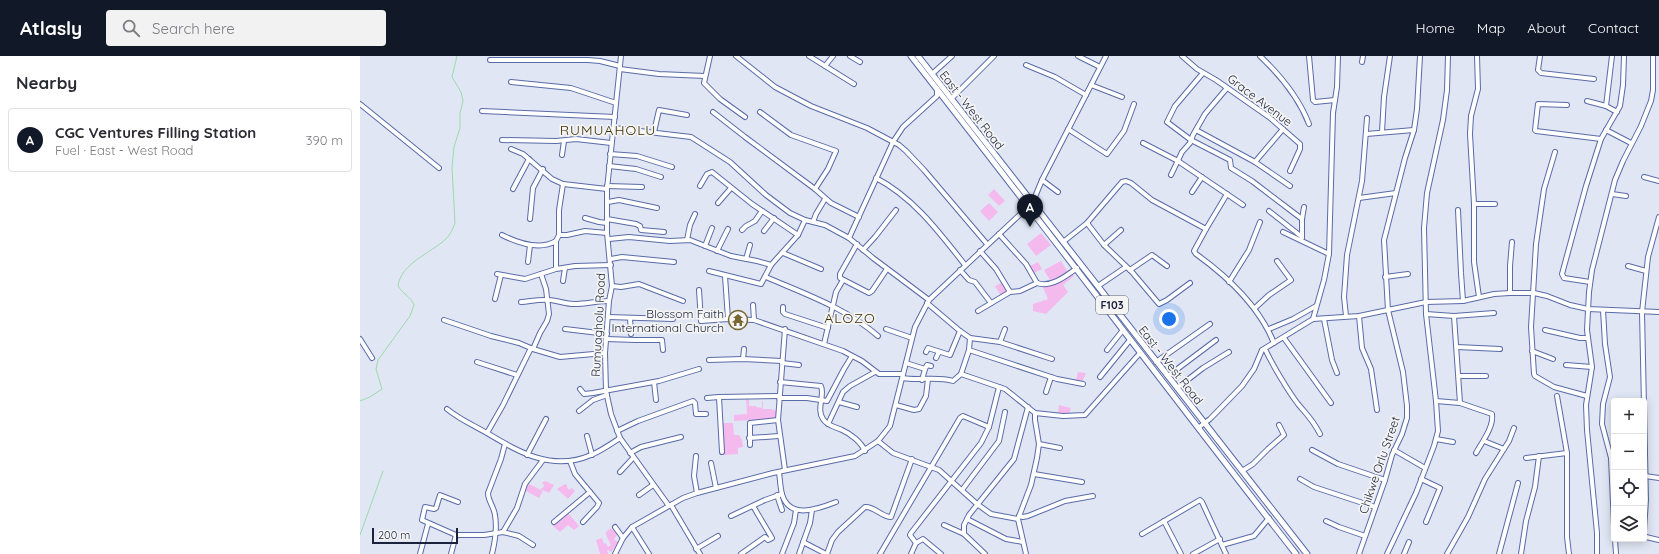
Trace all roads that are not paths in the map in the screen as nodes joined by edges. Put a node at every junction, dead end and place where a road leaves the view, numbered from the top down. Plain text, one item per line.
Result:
1 (621, 56) edge
2 (710, 56) edge
3 (736, 56) edge
4 (810, 56) edge
5 (833, 56) edge
6 (850, 56) edge
7 (911, 56) edge
8 (918, 56) edge
9 (952, 56) edge
10 (994, 56) edge
11 (1078, 56) edge
12 (1106, 56) edge
13 (1182, 56) edge
14 (1260, 56) edge
15 (1309, 56) edge
16 (1338, 56) edge
17 (1363, 56) edge
18 (1390, 56) edge
19 (1420, 56) edge
20 (1448, 56) edge
21 (1477, 56) edge
22 (1540, 56) edge
23 (1612, 56) edge
24 (1624, 56) edge
25 (1653, 56) edge
26 (490, 60) dead end
27 (860, 62) dead end
28 (1362, 62) dead end
29 (1026, 65) dead end
30 (825, 66) junction
31 (1100, 67) junction
32 (1652, 67) junction
33 (1659, 67) edge
34 (620, 68) junction
35 (1203, 73) junction
36 (932, 74) junction
37 (705, 76) junction
38 (1594, 79) dead end
39 (511, 82) dead end
40 (854, 84) dead end
41 (1091, 85) junction
42 (938, 87) junction
43 (1227, 88) junction
44 (1653, 90) junction
45 (1659, 91) edge
46 (1086, 95) junction
47 (1122, 97) dead end
48 (951, 100) junction
49 (1335, 100) junction
50 (1587, 101) dead end
51 (616, 103) junction
52 (360, 104) edge
53 (1134, 104) dead end
54 (1567, 105) dead end
55 (1606, 106) junction
56 (482, 111) dead end
57 (713, 112) dead end
58 (760, 112) dead end
59 (1617, 112) junction
60 (687, 114) dead end
61 (615, 117) junction
62 (745, 117) dead end
63 (1367, 118) dead end
64 (1309, 124) dead end
65 (614, 128) junction
66 (1068, 129) junction
67 (1283, 129) junction
68 (1196, 130) junction
69 (1414, 130) junction
70 (1606, 130) junction
71 (654, 132) junction
72 (1382, 132) junction
73 (1366, 134) junction
74 (1601, 139) junction
75 (502, 140) dead end
76 (564, 140) junction
77 (1191, 140) junction
78 (893, 142) junction
79 (1143, 143) dead end
80 (1631, 143) junction
81 (611, 144) junction
82 (511, 149) dead end
83 (1555, 152) dead end
84 (610, 154) junction
85 (562, 155) dead end
86 (529, 159) junction
87 (1178, 161) junction
88 (1255, 162) junction
89 (609, 166) junction
90 (672, 167) dead end
91 (439, 168) dead end
92 (543, 170) junction
93 (1290, 172) dead end
94 (1171, 175) dead end
95 (661, 177) dead end
96 (1644, 177) dead end
97 (876, 178) junction
98 (1202, 178) junction
99 (1042, 180) junction
100 (1659, 181) edge
101 (563, 184) junction
102 (700, 186) dead end
103 (1290, 186) dead end
104 (607, 187) junction
105 (642, 187) dead end
106 (731, 188) junction
107 (513, 189) dead end
108 (815, 189) junction
109 (1058, 192) dead end
110 (1192, 192) dead end
111 (1396, 192) junction
112 (1227, 194) junction
113 (1612, 194) junction
114 (1626, 196) dead end
115 (1359, 198) junction
116 (825, 199) junction
117 (608, 202) junction
118 (718, 203) dead end
119 (1474, 204) junction
120 (1495, 204) dead end
121 (1031, 205) junction
122 (1243, 205) dead end
123 (1304, 207) dead end
124 (657, 208) dead end
125 (896, 210) dead end
126 (1458, 210) dead end
127 (762, 211) junction
128 (1269, 211) dead end
129 (695, 214) dead end
130 (859, 217) junction
131 (1659, 217) edge
132 (585, 218) dead end
133 (774, 218) junction
134 (1302, 219) junction
135 (530, 220) dead end
136 (805, 220) junction
137 (607, 221) junction
138 (813, 222) junction
139 (1260, 222) dead end
140 (1087, 223) junction
141 (712, 228) dead end
142 (728, 229) dead end
143 (1206, 229) junction
144 (742, 230) dead end
145 (1121, 230) dead end
146 (764, 231) dead end
147 (664, 232) dead end
148 (1283, 232) dead end
149 (607, 233) junction
150 (999, 234) junction
151 (502, 235) dead end
152 (558, 235) junction
153 (798, 235) junction
154 (1302, 237) junction
155 (849, 238) junction
156 (609, 239) junction
157 (556, 240) junction
158 (687, 240) junction
159 (1063, 242) junction
160 (1302, 242) junction
161 (1512, 242) dead end
162 (857, 244) junction
163 (988, 244) junction
164 (530, 245) junction
165 (750, 245) dead end
166 (1104, 245) junction
167 (705, 246) junction
168 (863, 250) junction
169 (717, 251) junction
170 (980, 251) junction
171 (783, 253) junction
172 (1329, 254) junction
173 (611, 259) junction
174 (746, 260) junction
175 (1277, 261) dead end
176 (528, 262) dead end
177 (674, 262) dead end
178 (611, 265) junction
179 (771, 265) junction
180 (965, 265) junction
181 (1167, 266) dead end
182 (1628, 266) dead end
183 (1126, 267) junction
184 (565, 268) junction
185 (1077, 268) junction
186 (556, 269) junction
187 (821, 269) dead end
188 (887, 269) junction
189 (960, 270) junction
190 (1130, 270) junction
191 (1646, 271) junction
192 (709, 272) dead end
193 (541, 274) junction
194 (1408, 274) dead end
195 (725, 276) junction
196 (766, 277) junction
197 (1385, 277) junction
198 (843, 280) junction
199 (563, 281) dead end
200 (1229, 282) junction
201 (1590, 282) junction
202 (1037, 283) junction
203 (1190, 283) dead end
204 (612, 286) junction
205 (1098, 286) junction
206 (699, 290) dead end
207 (1010, 292) junction
208 (1510, 293) junction
209 (1534, 293) junction
210 (1479, 297) junction
211 (495, 299) dead end
212 (548, 300) junction
213 (609, 301) junction
214 (683, 301) dead end
215 (1464, 301) junction
216 (521, 302) dead end
217 (928, 302) junction
218 (1426, 302) junction
219 (991, 303) junction
220 (753, 305) dead end
221 (833, 305) junction
222 (1316, 306) junction
223 (783, 307) dead end
224 (1255, 308) junction
225 (1588, 309) junction
226 (1388, 310) junction
227 (1603, 310) junction
228 (978, 311) dead end
229 (1642, 312) junction
230 (1659, 312) edge
231 (1494, 313) dead end
232 (1426, 314) junction
233 (1346, 316) junction
234 (1359, 316) junction
235 (1454, 316) junction
236 (608, 317) junction
237 (630, 318) junction
238 (673, 319) dead end
239 (728, 319) junction
240 (1313, 319) junction
241 (1324, 319) junction
242 (444, 320) dead end
243 (754, 320) junction
244 (1210, 324) dead end
245 (828, 328) junction
246 (565, 329) dead end
247 (886, 329) dead end
248 (1005, 329) dead end
249 (1269, 329) junction
250 (785, 330) junction
251 (1122, 330) junction
252 (1545, 330) dead end
253 (960, 331) junction
254 (631, 334) dead end
255 (606, 336) junction
256 (878, 336) dead end
257 (912, 338) junction
258 (970, 338) junction
259 (1284, 338) junction
260 (1588, 338) junction
261 (360, 339) edge
262 (1130, 340) junction
263 (1216, 340) dead end
264 (1000, 342) junction
265 (1274, 343) junction
266 (824, 344) junction
267 (1265, 348) junction
268 (1457, 348) junction
269 (532, 349) junction
270 (744, 349) dead end
271 (1500, 349) dead end
272 (663, 350) dead end
273 (969, 350) junction
274 (1107, 350) dead end
275 (1532, 351) junction
276 (926, 352) dead end
277 (940, 352) junction
278 (1229, 352) dead end
279 (605, 353) junction
280 (1140, 353) junction
281 (852, 356) junction
282 (372, 358) dead end
283 (936, 358) dead end
284 (744, 359) junction
285 (1052, 359) dead end
286 (1553, 359) dead end
287 (709, 360) dead end
288 (477, 362) dead end
289 (782, 362) junction
290 (1156, 362) junction
291 (906, 363) junction
292 (799, 365) dead end
293 (1566, 365) dead end
294 (931, 366) dead end
295 (1592, 367) junction
296 (699, 369) dead end
297 (925, 369) junction
298 (875, 372) junction
299 (1337, 373) dead end
300 (961, 374) junction
301 (517, 376) junction
302 (903, 376) junction
303 (1168, 376) junction
304 (1459, 376) junction
305 (1486, 376) dead end
306 (1051, 377) junction
307 (1100, 377) dead end
308 (928, 379) junction
309 (922, 380) junction
310 (654, 382) junction
311 (780, 382) junction
312 (1083, 384) dead end
313 (999, 387) junction
314 (1177, 388) junction
315 (580, 389) dead end
316 (1046, 392) dead end
317 (606, 393) junction
318 (1557, 396) dead end
319 (1587, 396) junction
320 (719, 397) junction
321 (779, 397) junction
322 (706, 398) dead end
323 (656, 400) dead end
324 (820, 401) junction
325 (1436, 401) junction
326 (839, 402) junction
327 (1331, 403) dead end
328 (1460, 403) junction
329 (896, 405) junction
330 (857, 407) dead end
331 (1028, 407) junction
332 (447, 409) dead end
333 (1377, 410) dead end
334 (579, 412) dead end
335 (1005, 412) dead end
336 (1035, 413) junction
337 (706, 414) dead end
338 (546, 419) dead end
339 (778, 420) junction
340 (828, 424) junction
341 (1204, 424) junction
342 (1279, 425) dead end
343 (989, 427) junction
344 (1198, 428) junction
345 (1514, 428) dead end
346 (617, 431) junction
347 (487, 433) junction
348 (1320, 434) dead end
349 (587, 436) dead end
350 (779, 436) junction
351 (681, 437) dead end
352 (620, 438) junction
353 (749, 438) junction
354 (1436, 439) junction
355 (878, 441) junction
356 (1484, 441) junction
357 (1453, 442) dead end
358 (505, 444) junction
359 (1039, 444) junction
360 (750, 445) dead end
361 (1060, 448) dead end
362 (1504, 449) junction
363 (1312, 450) dead end
364 (1394, 450) junction
365 (865, 451) junction
366 (722, 452) dead end
367 (630, 453) junction
368 (1476, 453) dead end
369 (1567, 453) junction
370 (527, 455) junction
371 (592, 455) junction
372 (696, 456) dead end
373 (1539, 456) junction
374 (633, 458) junction
375 (1526, 458) dead end
376 (912, 459) junction
377 (543, 460) junction
378 (570, 461) junction
379 (711, 463) dead end
380 (931, 466) junction
381 (1424, 468) junction
382 (785, 470) junction
383 (1645, 470) edge
384 (1242, 471) junction
385 (620, 472) dead end
386 (779, 472) junction
387 (1034, 474) junction
388 (1647, 476) edge
389 (1659, 478) edge
390 (1300, 479) dead end
391 (1421, 479) junction
392 (1386, 480) junction
393 (952, 481) junction
394 (1082, 482) dead end
395 (1518, 483) dead end
396 (653, 485) junction
397 (716, 488) junction
398 (962, 490) junction
399 (590, 492) junction
400 (697, 493) junction
401 (782, 494) junction
402 (639, 495) dead end
403 (777, 495) junction
404 (1093, 496) dead end
405 (458, 502) dead end
406 (836, 502) dead end
407 (977, 504) junction
408 (670, 506) junction
409 (753, 506) junction
410 (1613, 506) edge
411 (1375, 507) junction
412 (782, 510) dead end
413 (796, 510) junction
414 (812, 510) junction
415 (731, 516) dead end
416 (1019, 518) junction
417 (1269, 518) junction
418 (967, 519) junction
419 (1164, 521) junction
420 (1326, 521) dead end
421 (554, 522) dead end
422 (582, 522) dead end
423 (1426, 522) dead end
424 (428, 524) junction
425 (944, 525) dead end
426 (615, 527) dead end
427 (632, 527) junction
428 (503, 532) junction
429 (495, 533) junction
430 (964, 534) junction
431 (1142, 534) dead end
432 (456, 535) junction
433 (718, 536) dead end
434 (1365, 536) junction
435 (1647, 537) edge
436 (623, 538) junction
437 (1220, 539) junction
438 (1659, 540) edge
439 (803, 542) junction
440 (1024, 542) junction
441 (1409, 542) dead end
442 (1615, 542) edge
443 (916, 543) junction
444 (533, 545) dead end
445 (1222, 545) junction
446 (696, 549) junction
447 (616, 553) edge
448 (420, 554) edge
449 (452, 554) edge
450 (492, 554) edge
451 (649, 554) edge
452 (700, 554) edge
453 (741, 554) edge
454 (782, 554) edge
455 (799, 554) edge
456 (827, 554) edge
457 (880, 554) edge
458 (911, 554) edge
459 (941, 554) edge
460 (985, 554) edge
461 (1026, 554) edge
462 (1181, 554) edge
463 (1193, 554) edge
464 (1226, 554) edge
465 (1295, 554) edge
466 (1307, 554) edge
467 (1359, 554) edge
468 (1387, 554) edge
469 (1404, 554) edge
470 (1447, 554) edge
471 (1499, 554) edge
472 (1521, 554) edge
473 (1566, 554) edge
474 (1569, 554) edge
475 (1597, 554) edge
476 (1616, 554) edge

1 - 34 street, Rumuagholu Road
2 - 37 street
3 - 78 street
4 - 30 street
5 - 30 street
6 - 27 street
7 - 42 main road, East - West Road / F103
8 - 36 main road, East - West Road / F103
9 - 36 street
10 - 48 street
11 - 31 street
12 - 31 street
13 - 35 street, Grace Avenue
14 - 64 street
15 - 49 street
16 - 49 street
17 - 28 street
18 - 72 street
19 - 69 street, Chikwe Orlu Street
20 - 218 street
21 - 119 street
22 - 38 street
23 - 55 street
24 - 59 street
25 - 32 street
26 - 34 street
29 - 46 street
30 - 40 street
31 - 41 street
32 - 33 street
32 - 44 street
34 - 37 street
34 - 51 street, Rumuagholu Road
35 - 43 street, Grace Avenue
35 - 77 street
36 - 42 main road, East - West Road / F103
37 - 62 street
39 - 51 street
41 - 46 street
41 - 47 street
42 - 48 main road, East - West Road / F103
42 - 78 street
42 - 121 main road, East - West Road / F103
43 - 67 street, Grace Avenue
43 - 68 street
44 - 45 street
44 - 80 street
46 - 66 street
48 - 121 main road, East - West Road / F103
49 - 172 street
50 - 55 street
51 - 61 street, Rumuagholu Road
52 - 91 street
53 - 66 street
54 - 74 street
55 - 59 street
56 - 61 street
57 - 108 street
58 - 108 street
59 - 70 street
60 - 71 street
61 - 65 street, Rumuagholu Road
63 - 73 street
65 - 71 street
65 - 81 street, Rumuagholu Road
66 - 99 street
67 - 88 street
67 - 93 street, Grace Avenue
68 - 77 street
68 - 88 street
69 - 72 street
69 - 111 street, Chikwe Orlu Street
70 - 74 street
70 - 80 street
71 - 136 street
72 - 73 street
73 - 115 street
74 - 201 street
75 - 76 street
76 - 81 street
76 - 85 street
77 - 87 street
77 - 134 street
78 - 97 street
78 - 163 street
79 - 87 street
80 - 113 street
81 - 84 street, Rumuagholu Road
82 - 86 street
83 - 209 street
84 - 89 street, Rumuagholu Road
84 - 90 street
86 - 92 street
86 - 107 street
87 - 94 street
87 - 98 street
88 - 103 street
89 - 95 street
89 - 104 street, Rumuagholu Road
92 - 101 street
92 - 135 street
96 - 100 street
97 - 130 street
97 - 180 street
98 - 110 street
98 - 112 street
99 - 109 street
99 - 121 street
101 - 104 street
101 - 152 street
102 - 106 street
104 - 105 street
104 - 117 street, Rumuagholu Road
106 - 118 street
106 - 127 street
108 - 116 street
111 - 115 street
111 - 197 street, Chikwe Orlu Street
112 - 122 street
112 - 143 street
113 - 114 street
113 - 201 street
115 - 233 street
116 - 130 street
116 - 138 street
117 - 124 street
117 - 137 street, Rumuagholu Road
119 - 120 street
119 - 210 street
121 - 150 street
121 - 159 main road, East - West Road / F103
121 - 185 main road, East - West Road / F103
123 - 134 street
125 - 168 street
126 - 215 street
127 - 133 street
127 - 144 street
128 - 154 street
129 - 158 street
130 - 155 street
131 - 191 street
132 - 137 street
133 - 146 street
133 - 153 street
134 - 154 street
136 - 138 street
136 - 153 street
137 - 147 street
137 - 149 street, Rumuagholu Road
138 - 155 street
139 - 200 street
140 - 143 street
140 - 159 street
140 - 166 street
141 - 167 street
142 - 169 street
143 - 200 street
145 - 166 street
148 - 160 street
149 - 152 street
149 - 156 street, Rumuagholu Road
150 - 163 street
150 - 202 street
151 - 164 street
152 - 157 street
153 - 171 street
154 - 160 street
155 - 162 street
156 - 158 street
156 - 173 street, Rumuagholu Road
157 - 164 street
157 - 186 street
158 - 167 street
159 - 205 main road, East - West Road / F103
160 - 172 street
161 - 208 street
162 - 168 street
162 - 198 street
163 - 170 street
164 - 176 street
165 - 174 street
166 - 183 street
167 - 169 street
168 - 188 street
169 - 174 street
170 - 180 street
170 - 207 street
171 - 179 street
171 - 187 street
172 - 222 street
173 - 177 street
173 - 178 street, Rumuagholu Road
174 - 179 street
175 - 224 street
178 - 184 street
178 - 204 street, Rumuagholu Road
179 - 196 street
180 - 189 street
181 - 190 street
182 - 191 street
183 - 190 street
183 - 205 street
184 - 186 street
184 - 199 street
185 - 202 street
185 - 251 main road, East - West Road / F103
186 - 193 street
188 - 198 street
188 - 217 street
189 - 217 street
189 - 219 street
190 - 203 street
191 - 229 street
192 - 195 street
193 - 211 street
193 - 212 street
194 - 197 street
195 - 196 street
195 - 239 street
196 - 221 street
197 - 226 street, Chikwe Orlu Street
198 - 221 street
200 - 224 street
201 - 225 street
202 - 207 street
204 - 213 street, Rumuagholu Road
204 - 214 street
205 - 290 main road, East - West Road / F103
206 - 239 street
207 - 219 street
208 - 209 street
208 - 210 street
209 - 225 street
209 - 275 street
210 - 215 street
212 - 213 street
212 - 216 street
212 - 269 street
213 - 236 street, Rumuagholu Road
215 - 218 street
217 - 253 street
217 - 257 street
218 - 226 street
218 - 232 street
219 - 228 street
220 - 243 street
221 - 245 street
221 - 256 street
222 - 240 street
222 - 249 street
223 - 245 street
224 - 249 street
225 - 227 street
225 - 260 street
226 - 234 street
226 - 364 street, Chikwe Orlu Street
227 - 229 street
227 - 410 street
229 - 230 street
229 - 383 street
231 - 235 street
232 - 235 street
232 - 325 street
233 - 234 street
233 - 241 street
234 - 333 street
235 - 268 street
236 - 237 street
236 - 255 street, Rumuagholu Road
237 - 238 street
237 - 254 street
239 - 243 street
240 - 241 street
240 - 259 street
241 - 299 street
242 - 269 street
243 - 250 street
244 - 290 street
245 - 266 street
246 - 255 street
247 - 257 street
248 - 264 street
249 - 265 street
250 - 266 street
250 - 289 street
251 - 262 main road, East - West Road / F103
251 - 274 street
252 - 260 street
253 - 258 street
253 - 277 street
255 - 272 street
255 - 279 street, Rumuagholu Road
257 - 291 street
258 - 264 street
258 - 273 street
259 - 265 street
259 - 327 street
260 - 295 street
261 - 282 street
262 - 280 main road, East - West Road / F103
262 - 307 street
263 - 303 street
264 - 285 street
265 - 267 street
266 - 281 street
267 - 341 street
267 - 348 street
268 - 271 street
268 - 304 street
269 - 279 street
269 - 301 street
270 - 284 street
273 - 300 street
273 - 306 street
275 - 286 street
275 - 319 street
276 - 277 street
277 - 283 street
278 - 314 street
279 - 317 street, Rumuagholu Road
280 - 336 street
280 - 344 main road, East - West Road / F103
281 - 298 street
281 - 324 street
284 - 287 street
284 - 289 street
288 - 301 street
289 - 292 street
289 - 311 street
290 - 303 main road, East - West Road / F103
291 - 297 street
291 - 302 street
293 - 295 street
294 - 297 street
295 - 319 street
296 - 310 street
297 - 309 street
298 - 302 street
298 - 326 street
300 - 308 street
300 - 313 street
301 - 347 street
302 - 309 street
302 - 329 street
303 - 314 main road, East - West Road / F103
304 - 305 street
304 - 328 street
306 - 312 street
306 - 316 street
308 - 309 street
308 - 329 street
310 - 317 street
310 - 323 street
311 - 321 street
311 - 324 street
313 - 331 street
313 - 343 street
314 - 341 main road, East - West Road / F103
315 - 317 street
317 - 334 street
317 - 346 street, Rumuagholu Road
318 - 369 street
319 - 475 street
320 - 321 street
320 - 322 street
320 - 366 street
321 - 324 street
321 - 339 street
324 - 340 street
325 - 328 street
325 - 354 street
326 - 330 street
326 - 340 street
328 - 356 street
329 - 355 street
331 - 336 street
331 - 407 street
332 - 347 street
335 - 398 street
336 - 359 street
337 - 346 street
338 - 370 street
339 - 350 street
339 - 353 street
340 - 365 street
341 - 344 street
341 - 384 main road, East - West Road / F103
342 - 384 street
343 - 380 street
343 - 393 street
344 - 417 main road, East - West Road / F103
345 - 362 street
346 - 352 street, Rumuagholu Road
347 - 358 street
349 - 371 street
350 - 353 street
350 - 382 street
351 - 367 street
352 - 367 street, Rumuagholu Road
352 - 371 street
353 - 360 street
354 - 357 street
354 - 381 street
355 - 365 street
355 - 376 street
356 - 362 street
356 - 368 street
358 - 370 street
358 - 429 street
359 - 361 street
359 - 387 street
362 - 470 street
363 - 392 street
364 - 381 street
364 - 392 street, Chikwe Orlu Street
365 - 382 street
367 - 374 street, Rumuagholu Road
369 - 373 street
369 - 474 street
370 - 377 street
371 - 378 street
372 - 400 street
373 - 375 street
373 - 472 street
374 - 385 street
374 - 396 street, Rumuagholu Road
376 - 380 street
376 - 456 street
377 - 378 street
377 - 428 street
378 - 399 street
379 - 397 street
380 - 393 street
380 - 457 street
381 - 391 street
382 - 386 street
384 - 466 main road, East - West Road / F103
386 - 397 street
386 - 401 street
387 - 394 street
387 - 416 street
388 - 389 street
390 - 411 street
391 - 423 street
391 - 468 street
392 - 411 street, Chikwe Orlu Street
393 - 398 street
393 - 443 street
395 - 471 street
396 - 402 street
396 - 408 street, Rumuagholu Road
397 - 400 street
398 - 407 street
399 - 421 street
399 - 422 street
400 - 408 street
401 - 403 street
401 - 413 street
403 - 409 street
403 - 412 street
404 - 416 street
405 - 424 street
406 - 414 street
407 - 416 street
407 - 418 street
408 - 427 street
408 - 446 street, Rumuagholu Road
409 - 415 street
409 - 453 street
411 - 434 street, Chikwe Orlu Street
413 - 414 street
413 - 454 street
414 - 439 street
416 - 440 street
417 - 445 street
417 - 465 main road, East - West Road / F103
418 - 430 street
418 - 440 street
419 - 431 street
419 - 437 street
419 - 462 street
420 - 434 street
424 - 432 street
424 - 448 street
425 - 430 street
426 - 436 street
427 - 436 street
427 - 451 street
428 - 429 street
428 - 444 street
429 - 432 street
429 - 450 street
430 - 460 street
432 - 449 street
433 - 446 street
434 - 467 street, Chikwe Orlu Street
435 - 438 street
436 - 447 street
437 - 445 street
437 - 463 street
439 - 455 street
439 - 456 street
440 - 461 street
441 - 469 street
442 - 476 street
443 - 458 street
443 - 459 street
445 - 464 street
446 - 452 street, Rumuagholu Road
473 - 474 street

